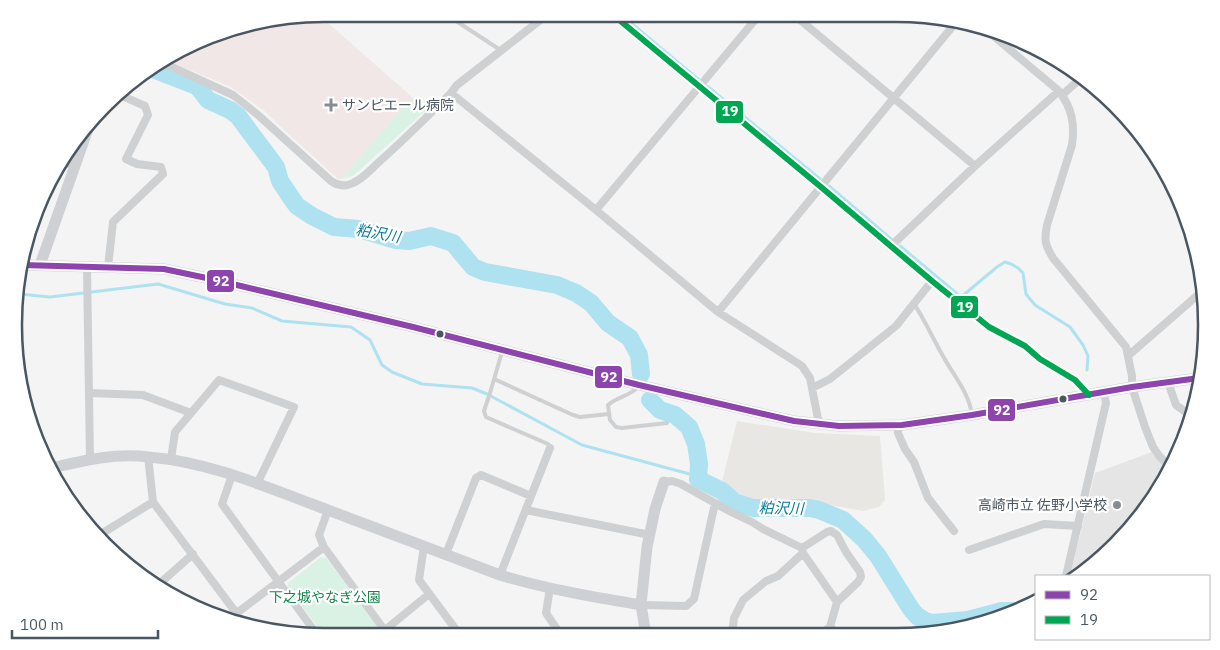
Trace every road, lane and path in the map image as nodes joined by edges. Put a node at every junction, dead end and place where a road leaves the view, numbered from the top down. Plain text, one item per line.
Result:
1 (458, 22) edge
2 (538, 22) edge
3 (622, 22) edge
4 (753, 22) edge
5 (803, 22) edge
6 (952, 28) edge
7 (1001, 42) edge
8 (502, 51) junction
9 (169, 66) edge
10 (1076, 82) edge
11 (700, 86) junction
12 (451, 93) junction
13 (1061, 93) junction
14 (126, 98) edge
15 (894, 98) junction
16 (82, 144) edge
17 (69, 164) edge
18 (75, 165) junction
19 (975, 166) junction
20 (821, 187) junction
21 (596, 210) junction
22 (891, 246) junction
23 (28, 265) edge
24 (40, 265) junction
25 (87, 267) junction
26 (108, 267) junction
27 (932, 281) junction
28 (1196, 296) edge
29 (914, 304) junction
30 (718, 312) junction
31 (502, 350) junction
32 (1128, 354) junction
33 (494, 379) junction
34 (1193, 379) edge
35 (1168, 382) junction
36 (639, 385) junction
37 (1132, 387) junction
38 (812, 388) junction
39 (89, 393) junction
40 (1104, 393) junction
41 (1089, 395) junction
42 (1185, 411) edge
43 (191, 413) junction
44 (609, 414) junction
45 (972, 415) junction
46 (668, 422) dead end
47 (819, 424) junction
48 (898, 425) junction
49 (550, 448) joint
50 (148, 456) junction
51 (90, 459) junction
52 (171, 459) junction
53 (1165, 461) edge
54 (58, 467) edge
55 (232, 475) junction
56 (664, 482) joint
57 (257, 484) junction
58 (531, 496) junction
59 (153, 502) junction
60 (715, 503) junction
61 (328, 510) junction
62 (526, 510) junction
63 (1078, 526) junction
64 (954, 531) dead end
65 (105, 532) edge
66 (650, 535) junction
67 (424, 546) junction
68 (324, 547) junction
69 (803, 550) junction
70 (969, 550) dead end
71 (192, 554) junction
72 (446, 554) junction
73 (500, 574) junction
74 (1066, 574) edge
75 (163, 580) edge
76 (279, 582) junction
77 (550, 588) junction
78 (429, 594) junction
79 (837, 602) junction
80 (641, 605) junction
81 (237, 613) joint
82 (312, 627) edge
83 (830, 627) edge
84 (382, 628) edge
85 (392, 628) edge
86 (455, 628) edge
87 (556, 628) edge
88 (645, 628) edge
89 (733, 628) edge

1 - 8 lane
2 - 8 street
3 - 11 street
4 - 11 street
5 - 15 street
6 - 15 street
7 - 13 street
8 - 12 street
9 - 12 street
10 - 13 street
11 - 20 street
11 - 21 street
12 - 21 street
13 - 19 street
13 - 32 street
14 - 26 street
15 - 19 street
15 - 20 street
16 - 18 main road
17 - 18 street
18 - 24 main road
19 - 22 street
20 - 22 street
20 - 30 street
21 - 30 street
22 - 27 street
23 - 24 main road
24 - 25 main road
25 - 26 main road
25 - 39 street
26 - 31 main road
27 - 29 street
27 - 41 street
28 - 32 street
29 - 38 street
29 - 45 lane
30 - 38 street
31 - 33 lane
31 - 36 main road
32 - 37 street
33 - 44 lane
33 - 49 lane
34 - 35 main road
35 - 37 main road
35 - 42 street
36 - 44 lane
36 - 47 main road
37 - 40 main road
37 - 53 street
38 - 47 street
39 - 43 street
39 - 51 street
40 - 41 main road
40 - 63 street
41 - 45 main road
43 - 52 street
43 - 57 street
44 - 46 lane
45 - 48 main road
47 - 48 main road
48 - 64 street
49 - 58 street
50 - 51 main road
50 - 52 main road
50 - 59 street
51 - 54 main road
52 - 55 main road
55 - 57 main road
55 - 76 street
56 - 60 street
56 - 66 main road
57 - 61 main road
58 - 62 street
58 - 72 street
59 - 65 street
59 - 71 street
60 - 69 street
60 - 80 street
61 - 67 main road
61 - 68 street
62 - 66 street
62 - 73 street
63 - 70 street
63 - 74 street
66 - 80 main road
67 - 72 main road
67 - 78 street
68 - 76 street
68 - 84 street
69 - 79 street
69 - 79 street
69 - 89 street
71 - 75 street
71 - 81 street
72 - 73 main road
73 - 77 main road
76 - 81 street
76 - 82 street
77 - 80 main road
77 - 87 street
78 - 85 street
78 - 86 street
79 - 83 street
80 - 88 main road

